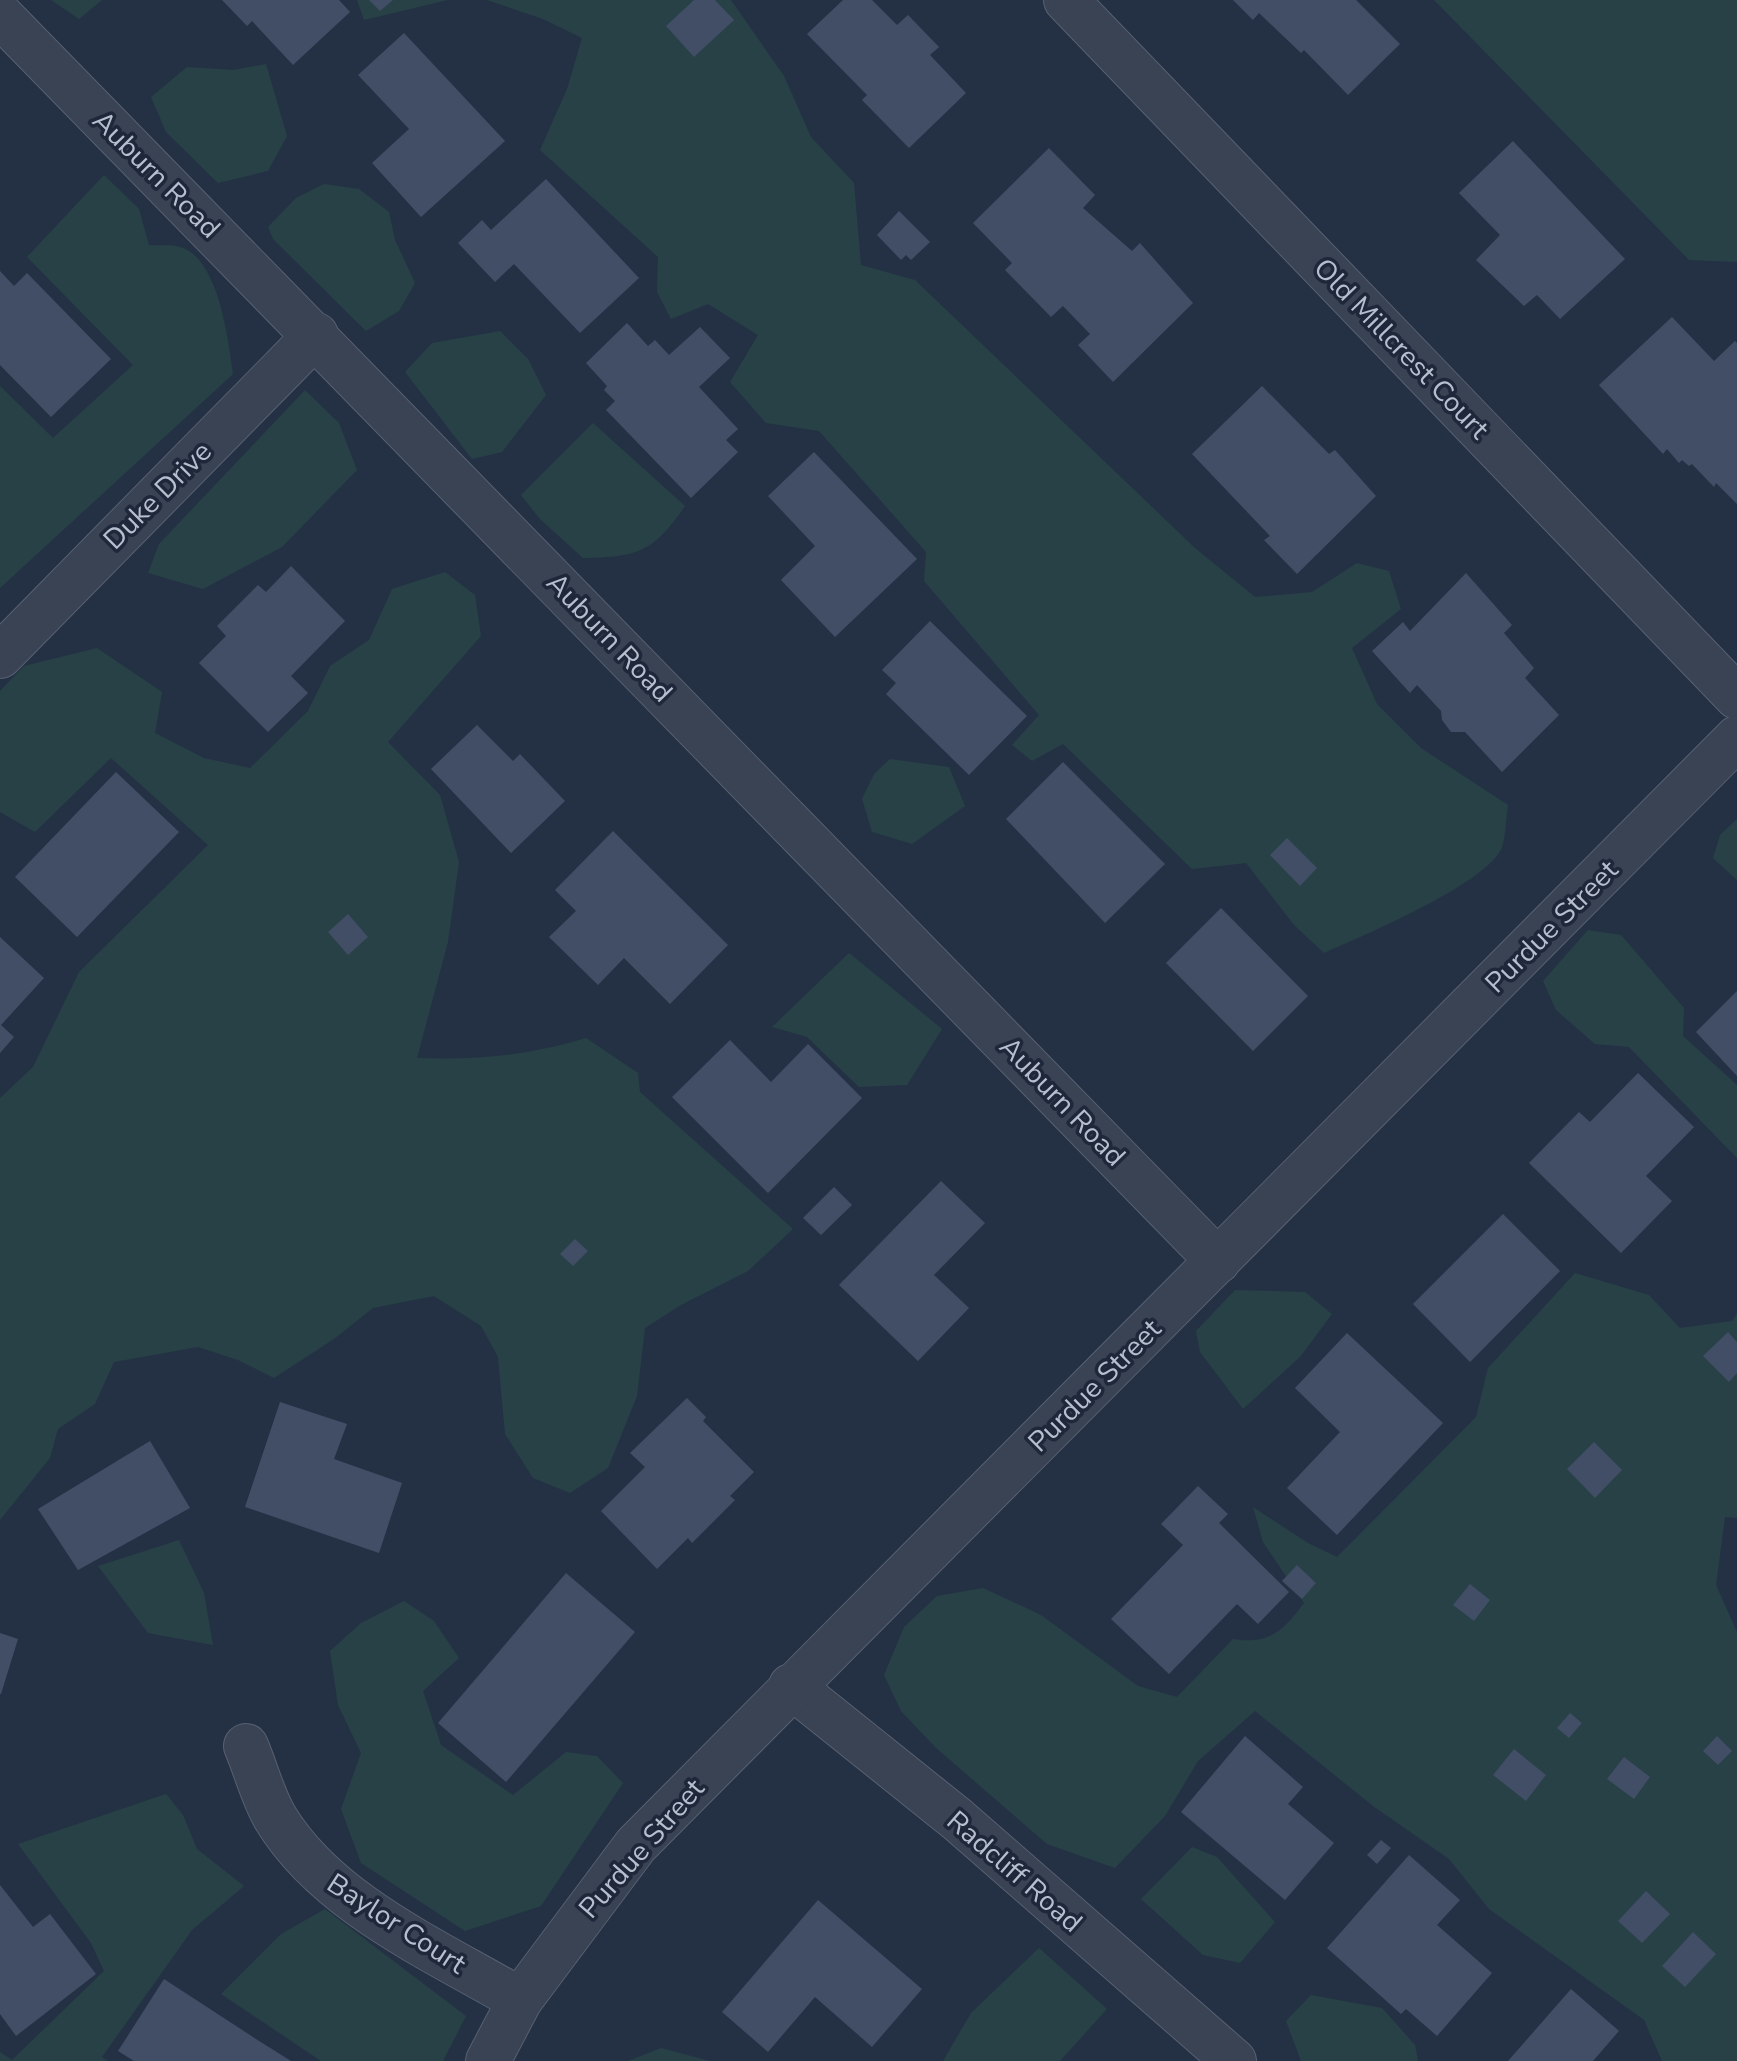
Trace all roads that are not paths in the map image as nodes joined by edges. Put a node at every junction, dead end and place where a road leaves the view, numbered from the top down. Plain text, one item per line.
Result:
1 (1066, 0) edge
2 (0, 15) edge
3 (316, 335) junction
4 (0, 656) edge
5 (1737, 697) edge
6 (1737, 738) edge
7 (1218, 1261) junction
8 (791, 1686) junction
9 (246, 1746) dead end
10 (520, 2000) junction
11 (488, 2061) edge
12 (1234, 2061) edge

1 - 5 street, Old Millcrest Court
2 - 3 street, Auburn Road
3 - 4 street, Duke Drive
3 - 7 street, Auburn Road
6 - 7 street, Purdue Street
7 - 8 street, Purdue Street
8 - 10 street, Purdue Street
8 - 12 street, Radcliff Road
9 - 10 street, Baylor Court
10 - 11 street, Purdue Street

